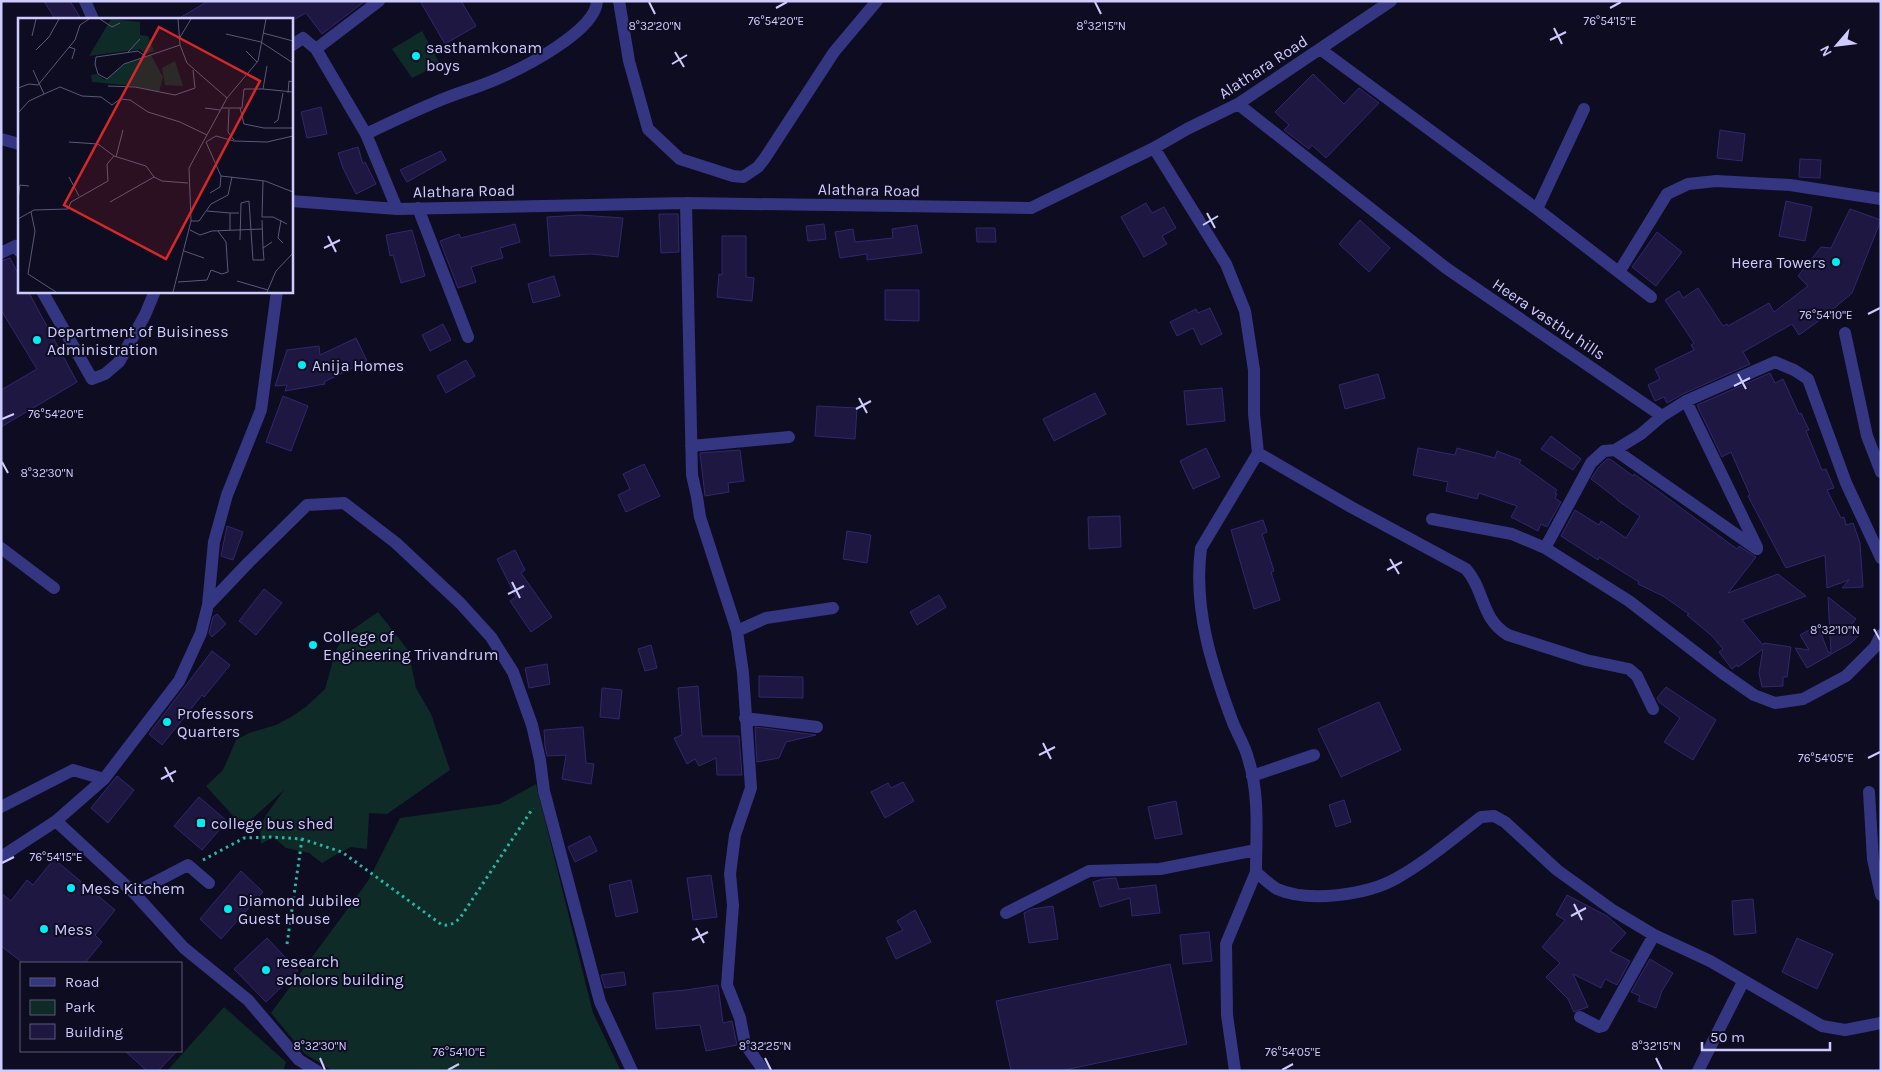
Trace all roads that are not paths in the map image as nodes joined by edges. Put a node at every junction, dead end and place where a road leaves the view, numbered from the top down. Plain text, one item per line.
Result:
1 (85, 1) edge
2 (379, 1) edge
3 (597, 1) edge
4 (619, 1) edge
5 (877, 1) edge
6 (1391, 1) edge
7 (93, 18) edge
8 (292, 45) edge
9 (316, 49) junction
10 (1320, 49) junction
11 (1238, 104) junction
12 (1584, 109) dead end
13 (366, 134) junction
14 (1, 139) edge
15 (18, 144) edge
16 (1154, 148) junction
17 (1881, 199) edge
18 (292, 201) edge
19 (686, 203) junction
20 (418, 208) junction
21 (397, 209) junction
22 (1537, 209) junction
23 (18, 250) edge
24 (1, 253) edge
25 (1619, 272) junction
26 (43, 292) edge
27 (155, 292) edge
28 (277, 292) edge
29 (1650, 297) dead end
30 (1845, 333) dead end
31 (468, 337) dead end
32 (1686, 401) junction
33 (1662, 416) junction
34 (789, 437) dead end
35 (691, 446) junction
36 (1615, 450) junction
37 (1258, 453) junction
38 (1881, 472) edge
39 (1432, 519) dead end
40 (1, 548) edge
41 (1545, 548) junction
42 (1881, 558) edge
43 (54, 588) dead end
44 (208, 605) junction
45 (833, 608) dead end
46 (737, 631) junction
47 (1881, 634) edge
48 (1653, 709) dead end
49 (745, 718) junction
50 (818, 728) dead end
51 (1314, 755) dead end
52 (1252, 776) junction
53 (104, 779) junction
54 (1869, 792) dead end
55 (1, 807) edge
56 (56, 821) junction
57 (19, 847) junction
58 (1, 848) edge
59 (1256, 850) junction
60 (1, 857) edge
61 (1256, 872) junction
62 (209, 883) dead end
63 (134, 893) junction
64 (1881, 895) edge
65 (1006, 913) dead end
66 (1654, 935) junction
67 (1743, 982) junction
68 (1580, 1017) dead end
69 (1881, 1023) edge
70 (298, 1066) edge
71 (317, 1071) edge
72 (632, 1071) edge
73 (764, 1071) edge
74 (1235, 1071) edge
75 (1698, 1071) edge

1 - 7 street
2 - 9 street
3 - 13 street
4 - 5 street
6 - 10 street, Alathara Road
8 - 9 street
9 - 13 street
10 - 11 street, Alathara Road
10 - 22 street
11 - 16 street, Alathara Road
11 - 33 street, Heera vasthu hills
12 - 22 street
13 - 21 street
14 - 15 street
16 - 19 street, Alathara Road
16 - 37 street
17 - 25 street
18 - 21 street, Alathara Road
19 - 20 street, Alathara Road
19 - 35 street
20 - 21 street, Alathara Road
20 - 31 street
22 - 25 street
23 - 24 street
25 - 29 street
26 - 27 street
28 - 44 street
30 - 38 street
32 - 33 street
32 - 36 street
32 - 42 street
33 - 36 street
34 - 35 street
35 - 46 street
36 - 41 street
37 - 48 street
37 - 52 street
39 - 41 street
40 - 43 street
41 - 47 street
44 - 53 street
44 - 72 street
45 - 46 street
46 - 49 street
49 - 50 street
49 - 73 street
51 - 52 street
52 - 59 street
53 - 55 street
53 - 56 street
54 - 64 street
56 - 57 street
56 - 63 street
57 - 58 street
57 - 60 street
59 - 61 street
59 - 65 street
61 - 66 street
61 - 74 street
62 - 63 street
63 - 70 street
66 - 67 street
66 - 68 street
67 - 69 street
67 - 75 street
70 - 71 street

